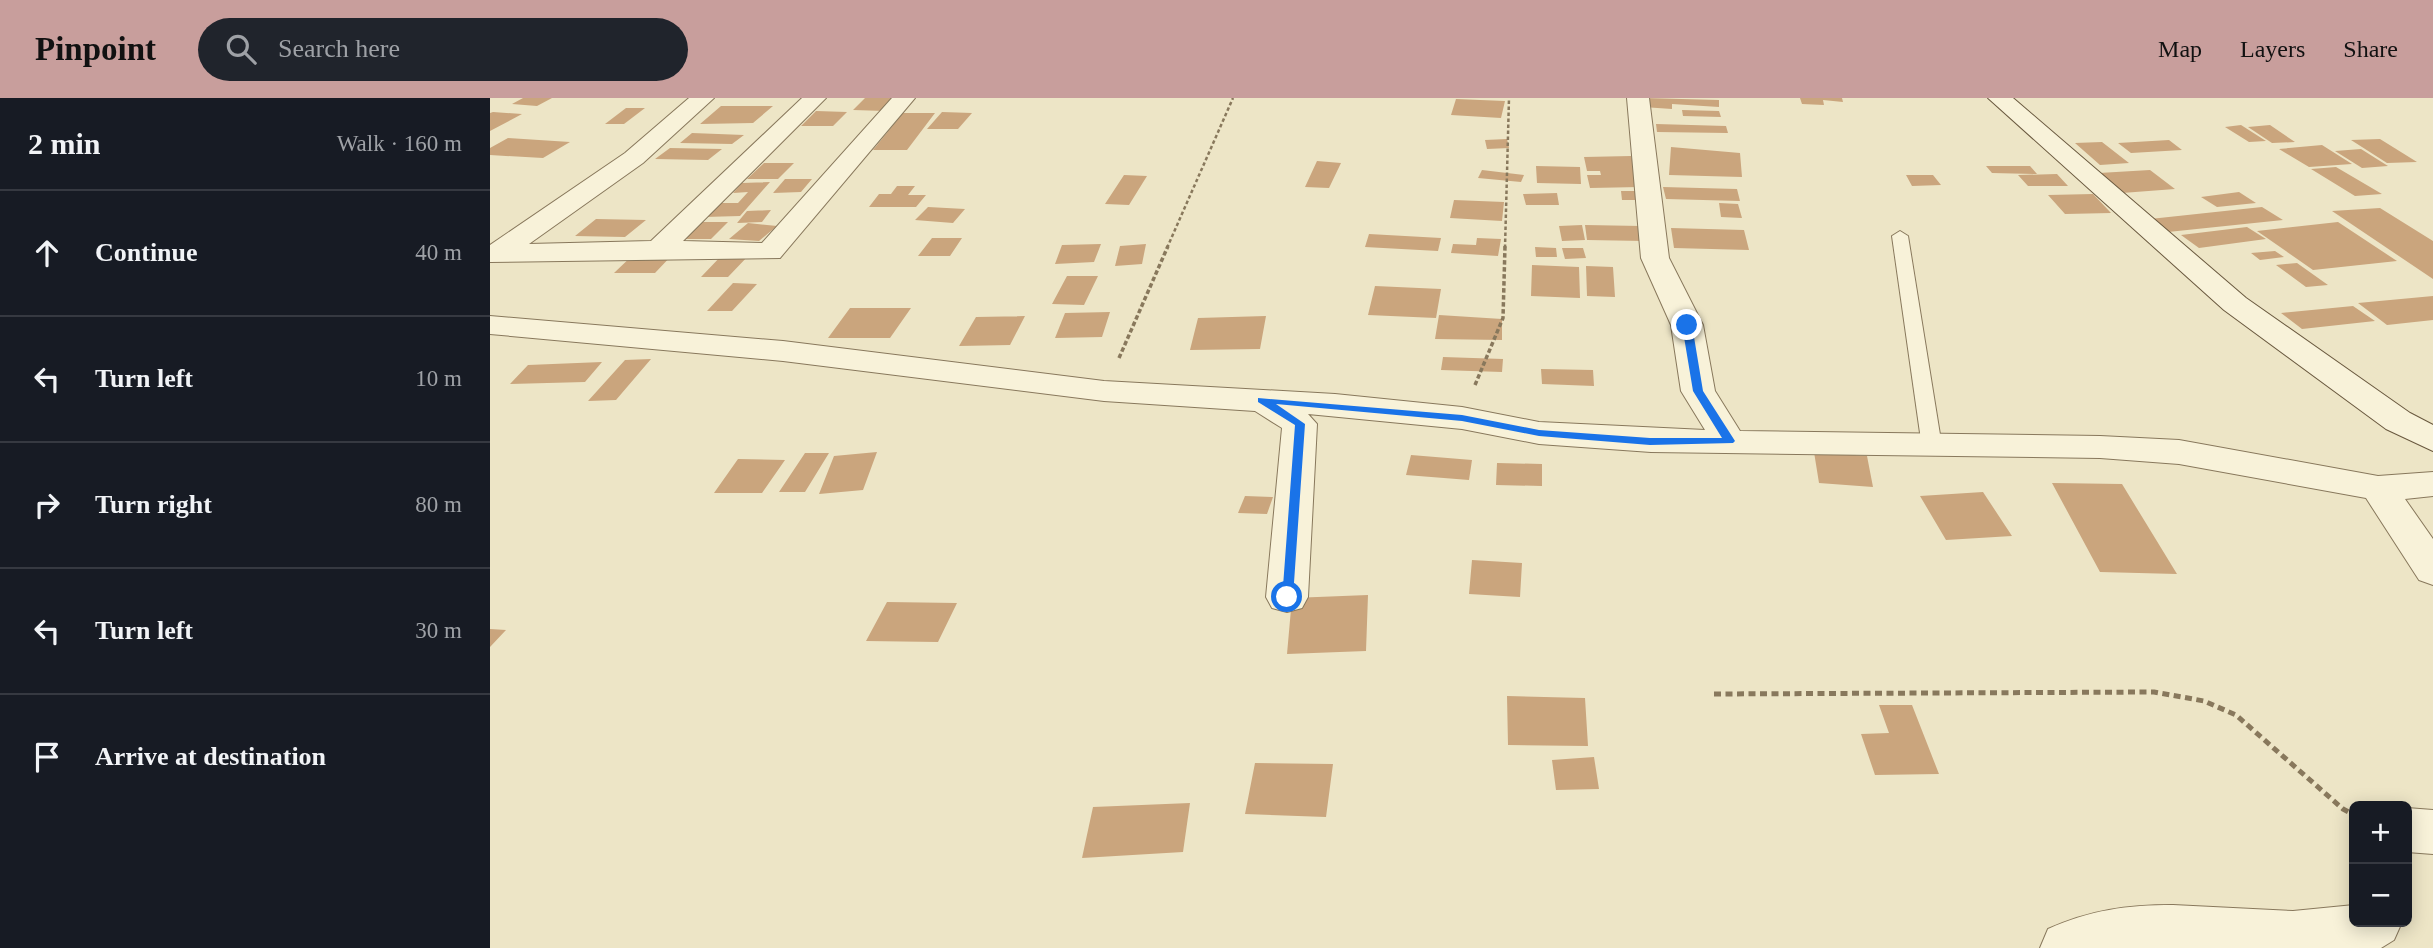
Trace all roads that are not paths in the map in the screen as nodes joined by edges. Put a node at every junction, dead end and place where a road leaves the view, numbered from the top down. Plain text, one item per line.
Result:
1 (703, 98) edge
2 (815, 98) edge
3 (904, 98) edge
4 (1638, 98) edge
5 (1999, 98) edge
6 (1900, 236) dead end
7 (659, 249) junction
8 (493, 256) edge
9 (490, 326) edge
10 (1262, 400) junction
11 (2433, 440) edge
12 (1730, 441) junction
13 (1933, 447) junction
14 (2433, 484) edge
15 (2378, 488) junction
16 (2433, 570) edge
17 (1287, 597) dead end
18 (2412, 830) edge
19 (2433, 832) edge
20 (2369, 927) edge
21 (2067, 948) edge

1 - 8 street
2 - 7 street
3 - 7 street
4 - 12 street
5 - 11 street
6 - 13 lane
7 - 8 street
9 - 10 street
10 - 12 street
10 - 17 street
12 - 13 street
13 - 15 street
14 - 15 street
15 - 16 street
18 - 19 street
20 - 21 street

